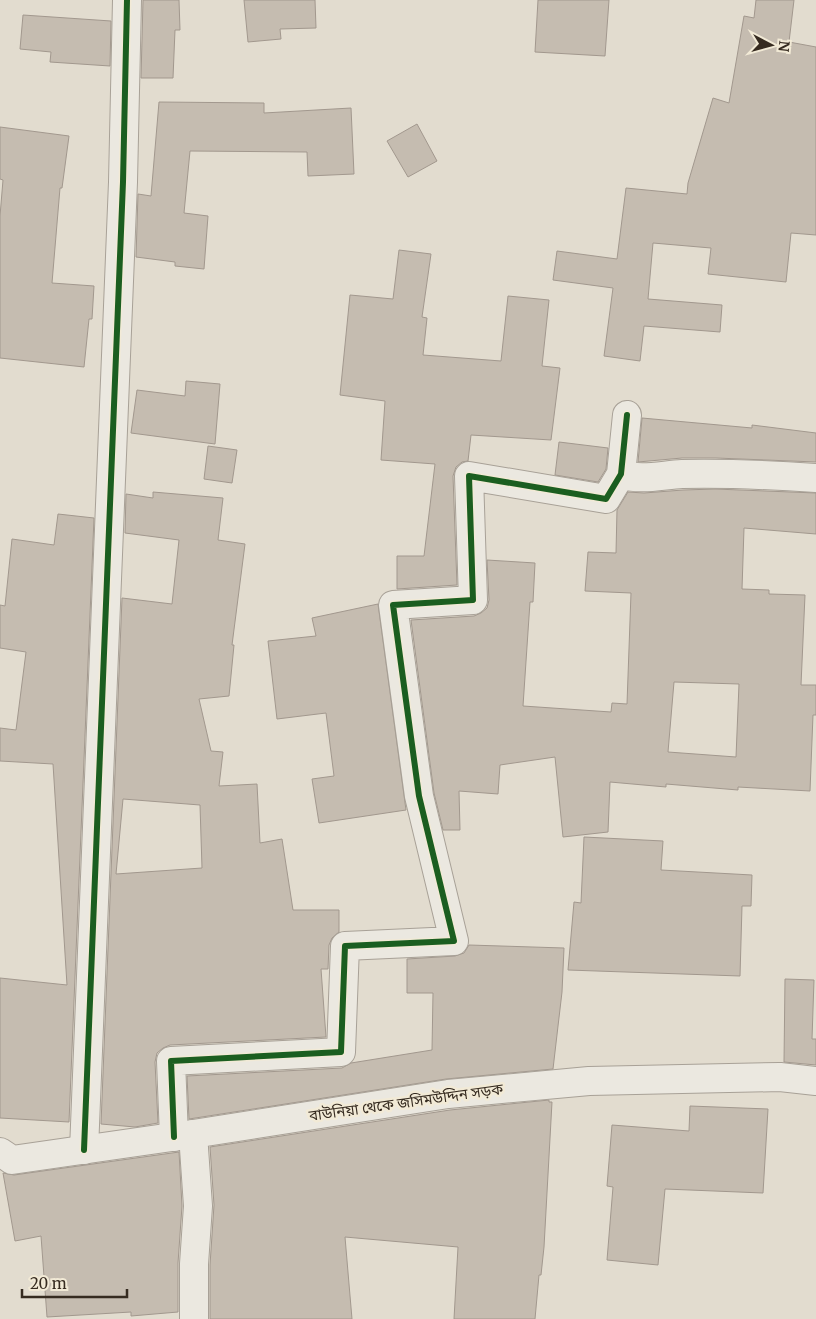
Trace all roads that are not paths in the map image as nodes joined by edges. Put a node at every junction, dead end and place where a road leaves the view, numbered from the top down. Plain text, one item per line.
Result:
1 (127, 0) edge
2 (627, 415) dead end
3 (622, 474) junction
4 (816, 478) edge
5 (816, 1081) edge
6 (183, 1135) junction
7 (84, 1150) junction
8 (0, 1152) edge
9 (194, 1319) edge

1 - 7 street
2 - 3 street
3 - 4 street
3 - 6 street
5 - 6 street, বাউনিয়া থেকে জসিমউদ্দিন সড়ক
6 - 7 street, বাউনিয়া থেকে জসিমউদ্দিন সড়ক
6 - 9 street
7 - 8 street, বাউনিয়া থেকে জসিমউদ্দিন সড়ক

